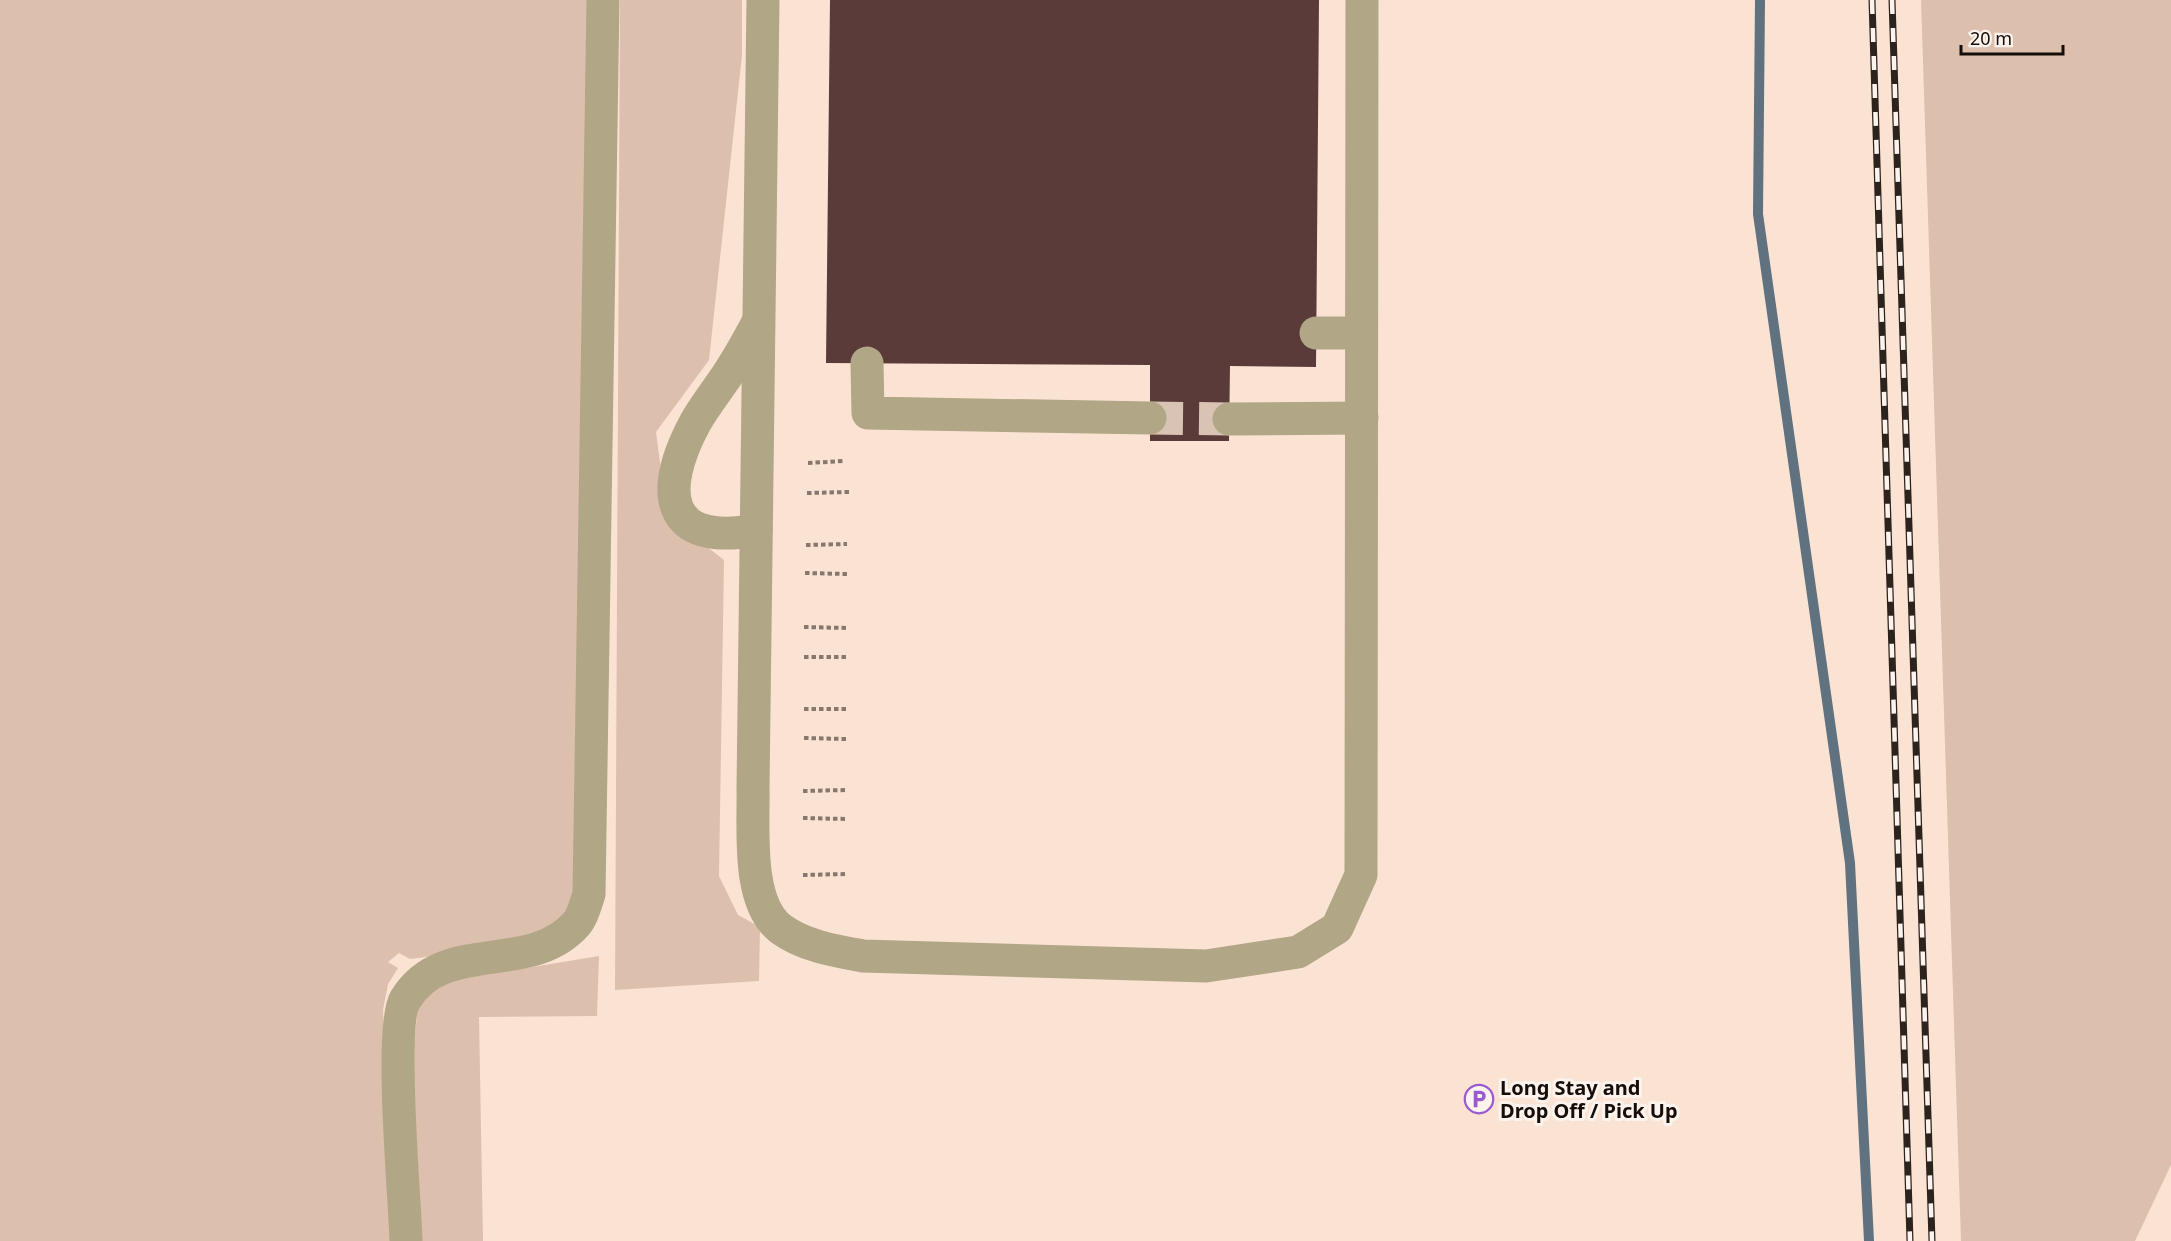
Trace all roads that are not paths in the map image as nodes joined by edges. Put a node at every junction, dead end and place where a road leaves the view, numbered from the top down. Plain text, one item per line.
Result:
1 (603, 0) edge
2 (763, 0) edge
3 (1362, 0) edge
4 (759, 319) junction
5 (1316, 333) dead end
6 (1361, 333) junction
7 (867, 363) dead end
8 (1150, 418) tunnel mouth
9 (1362, 418) junction
10 (1230, 419) tunnel mouth
11 (756, 530) junction
12 (406, 1241) edge

1 - 12 street
2 - 4 street
3 - 6 street
4 - 11 street
4 - 11 street
5 - 6 street
6 - 9 street
7 - 8 street
9 - 10 street
9 - 11 street

